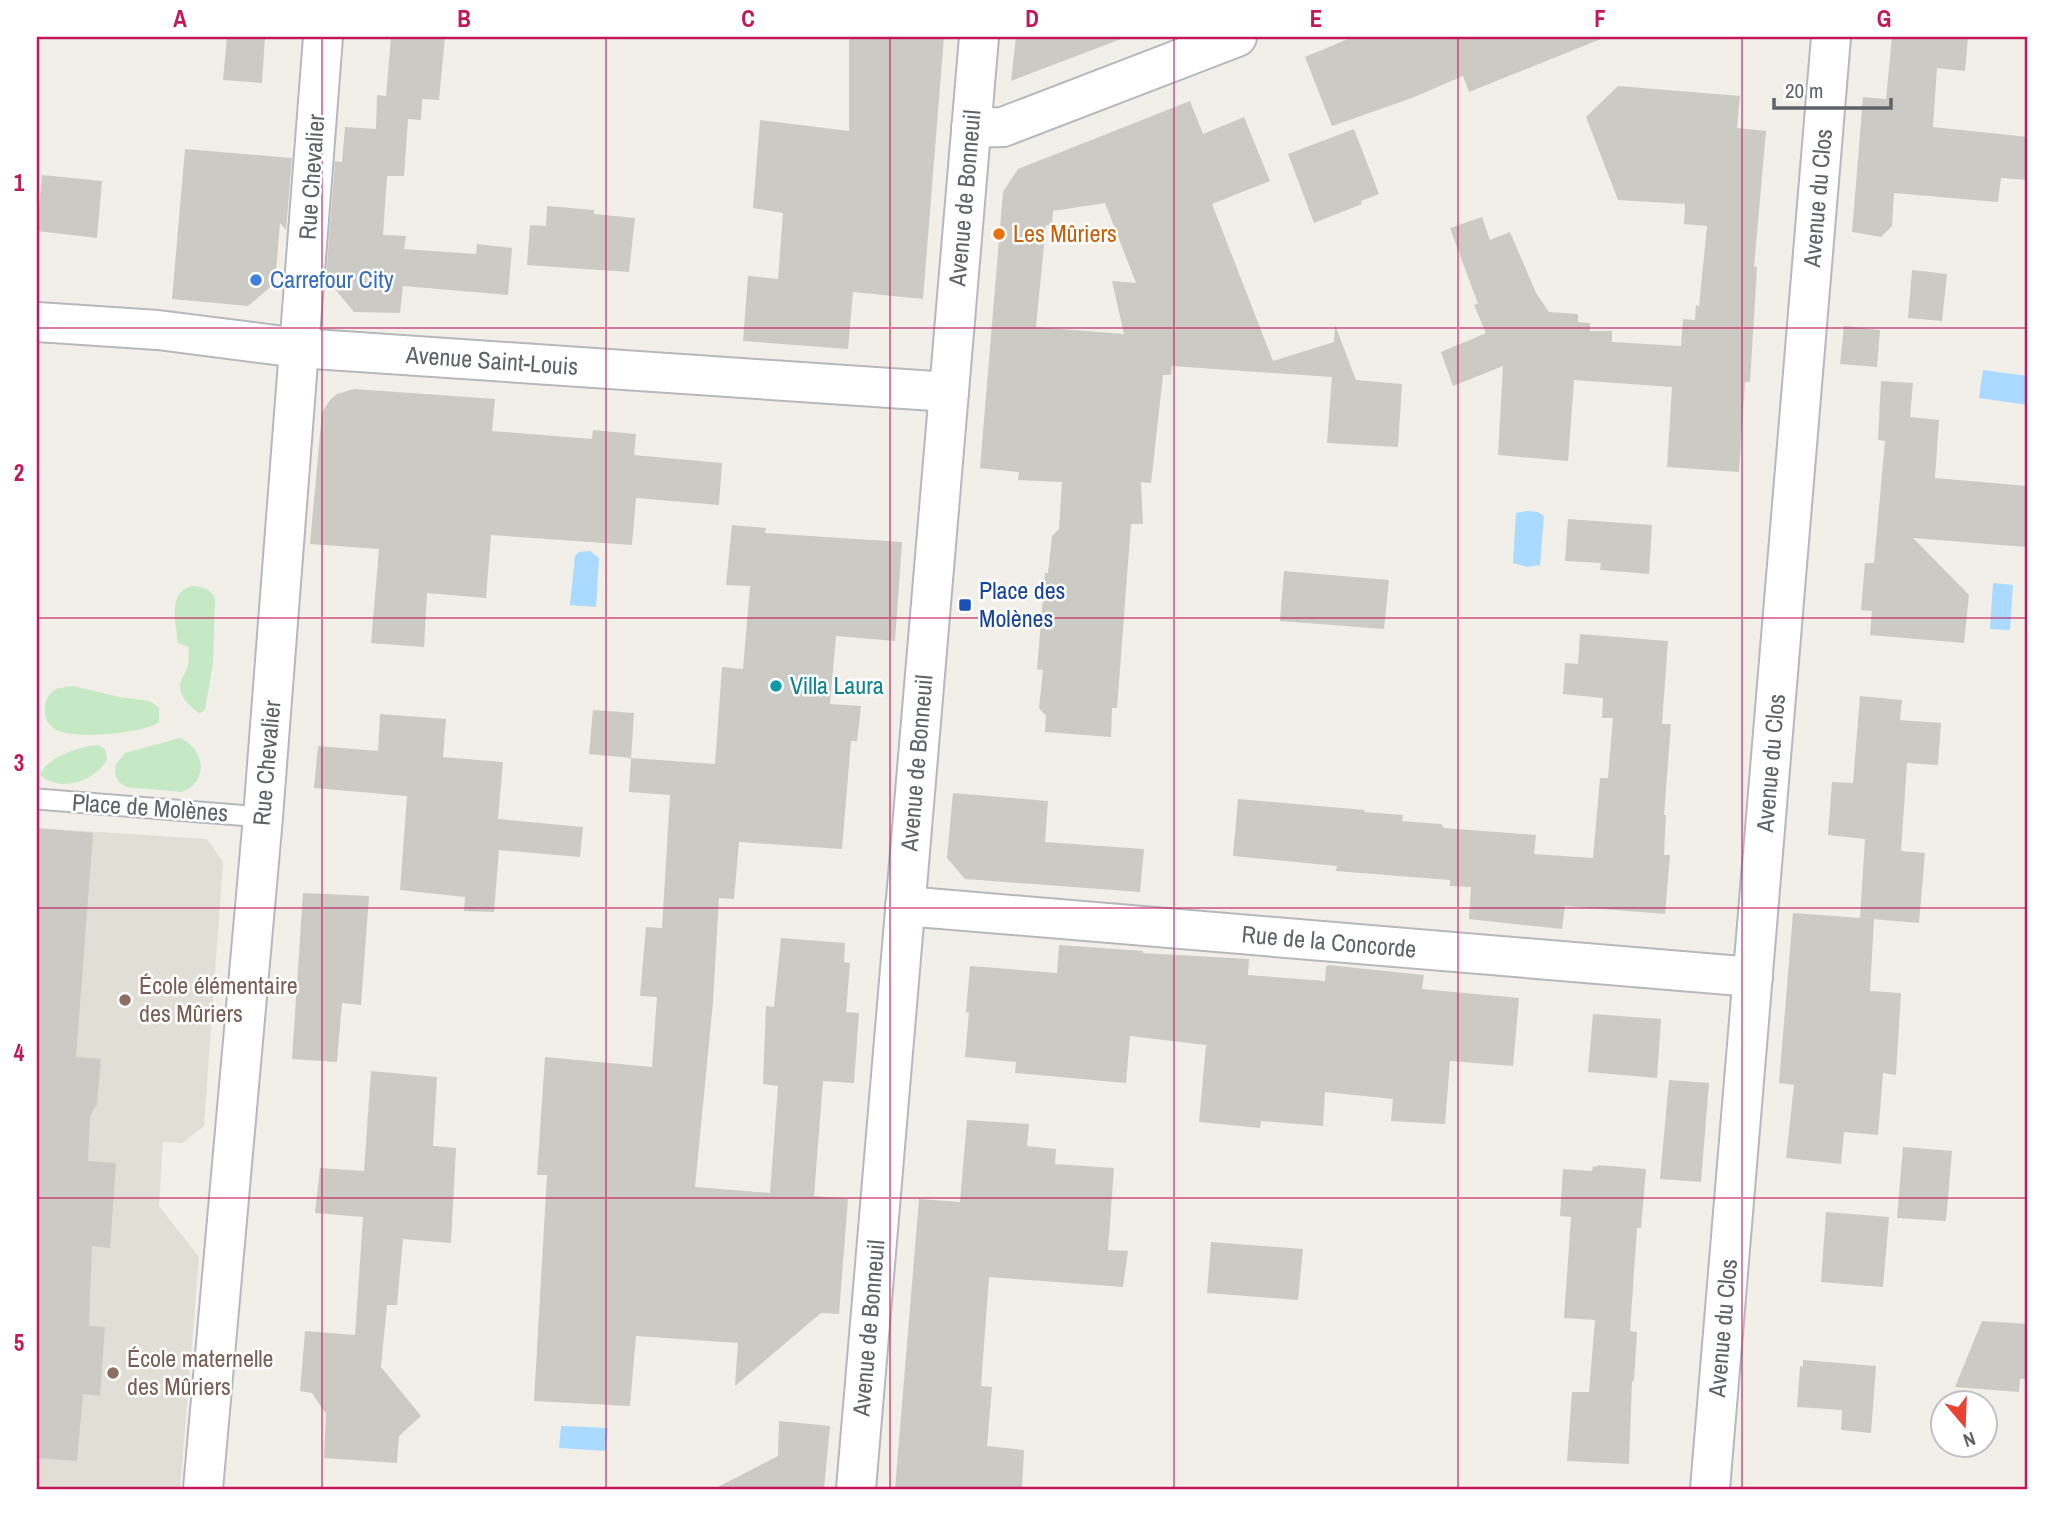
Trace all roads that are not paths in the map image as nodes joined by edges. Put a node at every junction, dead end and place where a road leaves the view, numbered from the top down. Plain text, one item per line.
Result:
1 (323, 37) edge
2 (979, 37) edge
3 (1237, 37) edge
4 (1831, 37) edge
5 (971, 128) junction
6 (37, 322) edge
7 (299, 348) junction
8 (949, 392) junction
9 (37, 799) edge
10 (262, 817) junction
11 (905, 906) junction
12 (1753, 977) junction
13 (203, 1489) edge
14 (856, 1489) edge
15 (1710, 1489) edge

1 - 7 street, Rue Chevalier
2 - 5 street, Avenue de Bonneuil
3 - 5 street
4 - 12 street, Avenue du Clos
5 - 8 street, Avenue de Bonneuil
6 - 7 street, Avenue Saint-Louis
7 - 8 street, Avenue Saint-Louis
7 - 10 street, Rue Chevalier
8 - 11 street, Avenue de Bonneuil
9 - 10 lane, Place de Molènes
10 - 13 street, Rue Chevalier
11 - 12 street, Rue de la Concorde
11 - 14 street, Avenue de Bonneuil
12 - 15 street, Avenue du Clos

